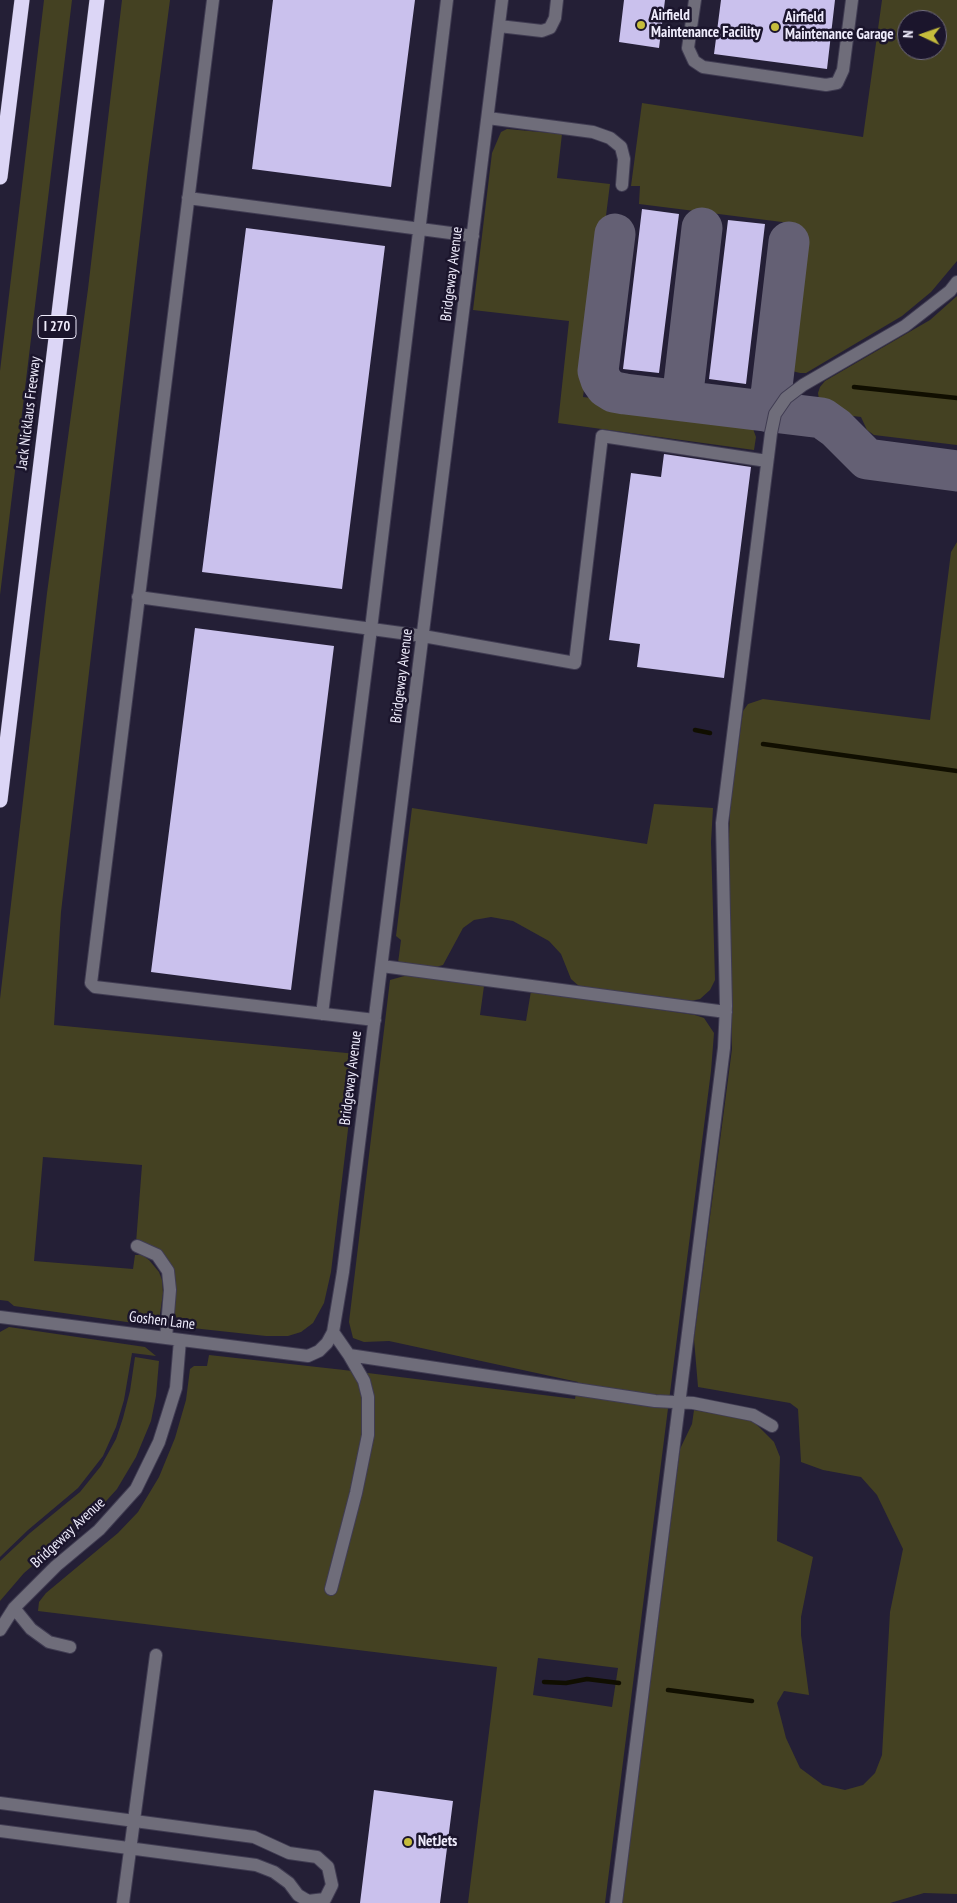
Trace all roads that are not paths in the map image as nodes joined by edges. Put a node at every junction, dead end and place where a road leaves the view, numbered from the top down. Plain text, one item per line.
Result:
1 (22, 0) edge
2 (97, 0) edge
3 (213, 0) edge
4 (447, 0) edge
5 (502, 0) edge
6 (557, 0) edge
7 (695, 0) edge
8 (852, 0) edge
9 (499, 26) junction
10 (488, 118) junction
11 (0, 177) edge
12 (622, 185) dead end
13 (188, 198) junction
14 (420, 229) junction
15 (473, 236) junction
16 (957, 282) edge
17 (767, 461) junction
18 (138, 596) junction
19 (371, 629) junction
20 (423, 636) junction
21 (0, 800) edge
22 (382, 966) junction
23 (726, 1012) junction
24 (322, 1014) junction
25 (375, 1020) junction
26 (137, 1246) dead end
27 (0, 1317) edge
28 (334, 1332) junction
29 (166, 1338) junction
30 (180, 1340) junction
31 (319, 1352) joint
32 (349, 1355) junction
33 (680, 1403) junction
34 (772, 1426) dead end
35 (331, 1589) dead end
36 (14, 1608) junction
37 (0, 1630) edge
38 (70, 1647) dead end
39 (156, 1656) dead end
40 (0, 1803) edge
41 (134, 1820) junction
42 (0, 1831) edge
43 (131, 1848) junction
44 (123, 1903) edge
45 (616, 1903) edge

1 - 11 highway
2 - 21 highway, Jack Nicklaus Freeway / I 270
3 - 13 street
4 - 14 street
5 - 9 street, Bridgeway Avenue
6 - 9 street
7 - 8 street
9 - 10 street, Bridgeway Avenue
10 - 12 street
10 - 15 street, Bridgeway Avenue
13 - 14 street
13 - 18 street
14 - 15 street
14 - 19 street
15 - 20 street, Bridgeway Avenue
16 - 17 street
17 - 20 street
17 - 23 street
18 - 19 street
18 - 24 street
19 - 20 street
19 - 24 street
20 - 22 street, Bridgeway Avenue
22 - 23 street
22 - 25 street, Bridgeway Avenue
23 - 33 street
24 - 25 street
25 - 28 street, Bridgeway Avenue
26 - 29 street
27 - 29 street, Goshen Lane
28 - 31 street, Bridgeway Avenue
28 - 32 street
29 - 30 street, Goshen Lane
30 - 31 street, Goshen Lane
30 - 36 street, Bridgeway Avenue
32 - 33 street
32 - 35 street
33 - 34 street
33 - 45 street
36 - 37 street, Bridgeway Avenue
36 - 38 street
39 - 41 street
40 - 41 street
41 - 43 street
41 - 43 street
42 - 43 street
43 - 44 street

